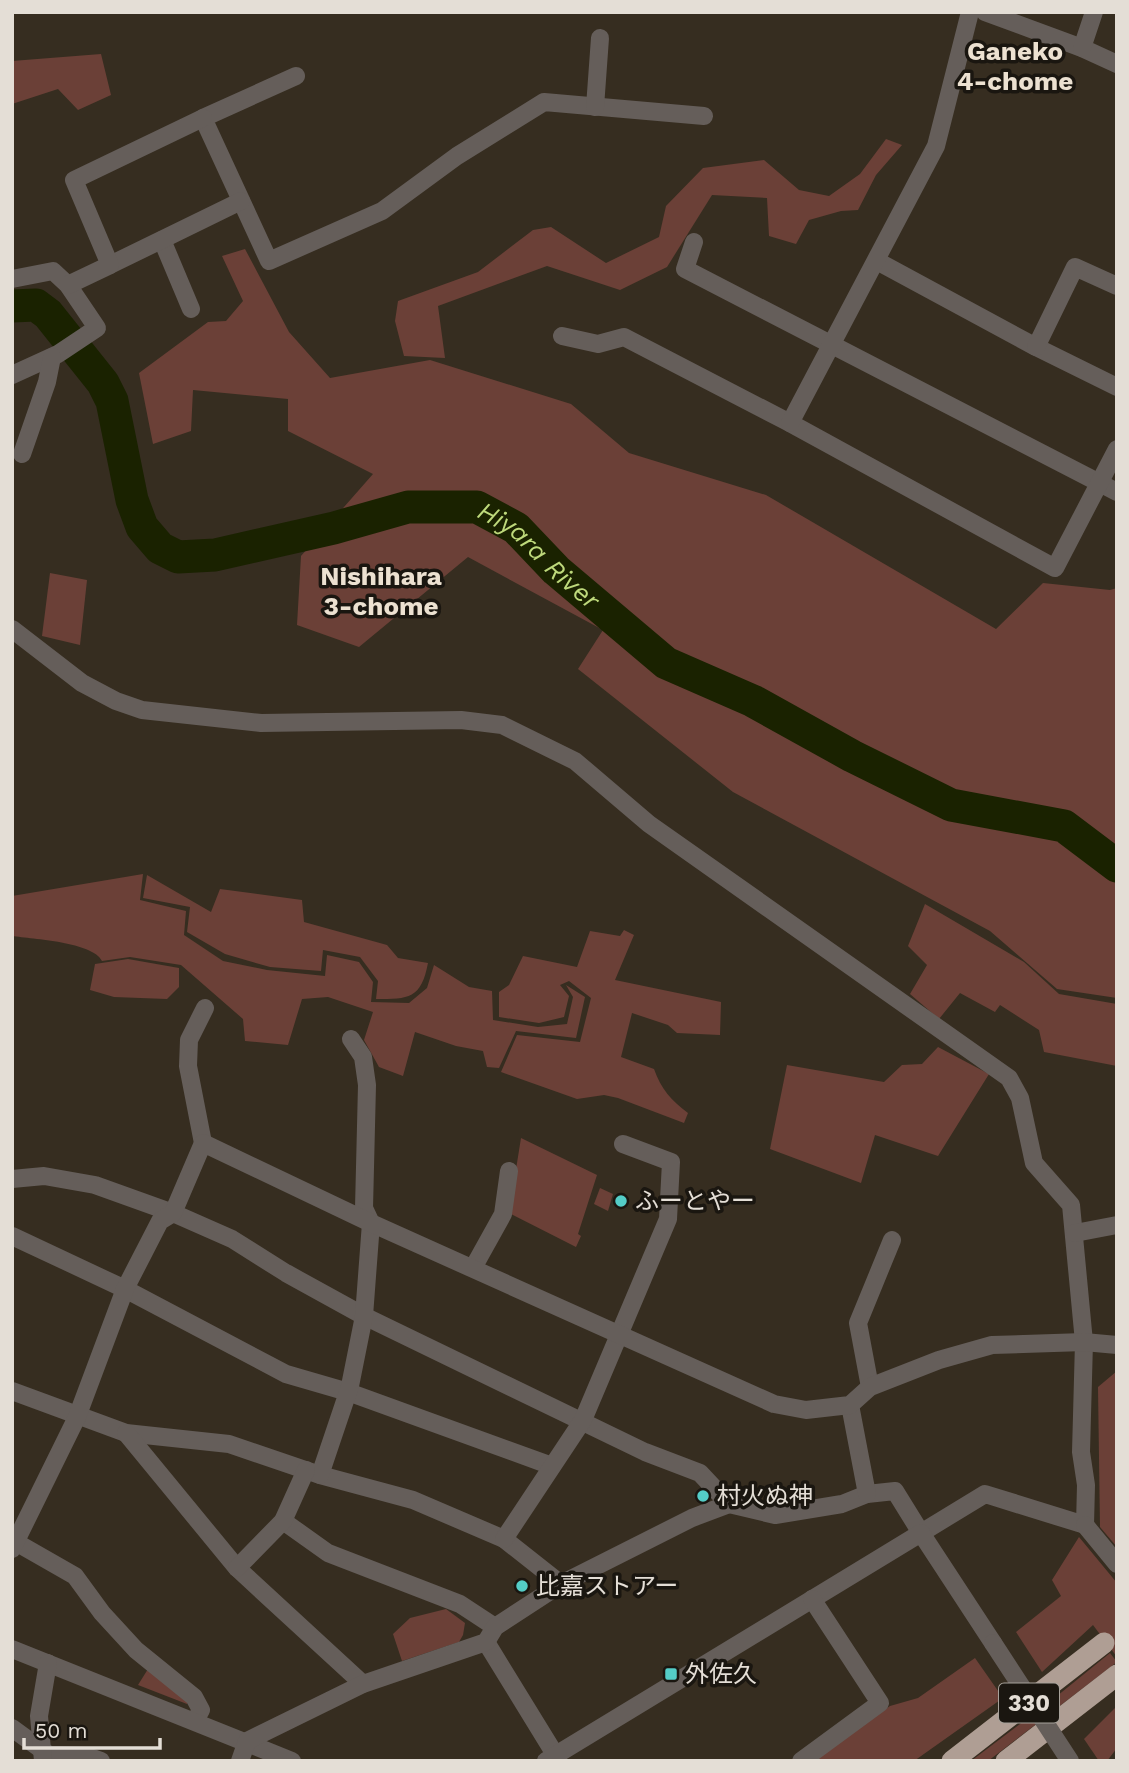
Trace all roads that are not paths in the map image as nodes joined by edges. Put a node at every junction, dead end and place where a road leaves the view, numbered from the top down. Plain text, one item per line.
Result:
1 (970, 12) edge
2 (1094, 12) edge
3 (992, 13) edge
4 (600, 38) dead end
5 (1082, 48) junction
6 (1117, 64) edge
7 (296, 76) dead end
8 (595, 107) junction
9 (704, 116) dead end
10 (203, 118) junction
11 (241, 201) junction
12 (162, 240) junction
13 (694, 242) dead end
14 (877, 261) junction
15 (110, 265) junction
16 (12, 279) edge
17 (68, 285) junction
18 (1117, 286) edge
19 (191, 309) dead end
20 (562, 336) dead end
21 (832, 344) junction
22 (1035, 346) junction
23 (55, 355) junction
24 (12, 375) edge
25 (1117, 387) edge
26 (790, 423) junction
27 (1117, 449) edge
28 (22, 454) dead end
29 (1098, 482) junction
30 (1117, 492) edge
31 (12, 629) edge
32 (205, 1008) dead end
33 (351, 1039) dead end
34 (203, 1143) junction
35 (623, 1144) dead end
36 (509, 1171) dead end
37 (16, 1184) edge
38 (173, 1213) junction
39 (371, 1223) junction
40 (1117, 1225) edge
41 (1075, 1233) junction
42 (12, 1236) edge
43 (892, 1240) dead end
44 (473, 1268) junction
45 (125, 1289) junction
46 (364, 1316) junction
47 (621, 1335) junction
48 (1084, 1342) junction
49 (1117, 1345) edge
50 (870, 1387) junction
51 (12, 1391) edge
52 (348, 1392) junction
53 (850, 1405) junction
54 (77, 1417) junction
55 (583, 1420) junction
56 (126, 1433) junction
57 (552, 1466) junction
58 (313, 1472) junction
59 (867, 1494) junction
60 (729, 1504) junction
61 (283, 1521) junction
62 (1085, 1525) junction
63 (921, 1533) junction
64 (504, 1539) junction
65 (13, 1544) edge
66 (1117, 1564) edge
67 (237, 1568) junction
68 (561, 1584) junction
69 (812, 1599) junction
70 (491, 1634) junction
71 (1104, 1643) dead end
72 (12, 1649) edge
73 (48, 1663) junction
74 (1117, 1675) edge
75 (363, 1684) junction
76 (195, 1721) junction
77 (12, 1728) edge
78 (247, 1741) junction
79 (42, 1754) edge
80 (551, 1758) edge
81 (101, 1761) edge
82 (240, 1761) edge
83 (292, 1761) edge
84 (801, 1761) edge
85 (952, 1761) edge
86 (1006, 1761) edge
87 (1070, 1761) edge

1 - 14 street
2 - 5 street
3 - 5 street
4 - 8 street
5 - 6 street
7 - 10 street
8 - 9 street
8 - 11 street
10 - 11 street
10 - 15 street
11 - 12 street
12 - 15 street
12 - 19 street
13 - 21 street
14 - 21 street
14 - 22 street
15 - 17 street
16 - 17 street
17 - 23 street
18 - 22 street
20 - 26 street
21 - 26 street
21 - 29 street
22 - 25 street
23 - 24 street
23 - 28 street
26 - 29 street
27 - 29 street
29 - 30 street
31 - 41 street
32 - 34 street
33 - 39 street
34 - 38 street
34 - 39 street
35 - 47 street
36 - 44 street
37 - 38 street
38 - 45 street
38 - 46 street
39 - 44 street
39 - 46 street
40 - 41 street
41 - 48 street
42 - 45 street
43 - 50 street
44 - 47 street
45 - 52 street
45 - 54 street
46 - 52 street
46 - 55 street
47 - 53 street
47 - 55 street
48 - 49 street
48 - 50 street
48 - 62 street
50 - 53 street
51 - 54 street
52 - 57 street
52 - 58 street
53 - 59 street
54 - 56 street
54 - 65 street
55 - 57 street
55 - 60 street
56 - 58 street
56 - 67 street
57 - 64 street
58 - 61 street
58 - 64 street
59 - 60 street
59 - 63 street
60 - 68 street
61 - 67 street
61 - 70 street
62 - 63 street
62 - 66 street
63 - 69 street
63 - 87 street, bridge
64 - 68 street
65 - 76 street
67 - 75 street
68 - 70 street
69 - 80 street
69 - 84 street
70 - 75 street
70 - 80 street
71 - 85 highway, 330
72 - 73 street
73 - 76 street
73 - 79 street
74 - 86 highway, 330
75 - 78 street
76 - 78 street
77 - 79 street
78 - 82 street
78 - 83 street
79 - 81 street

